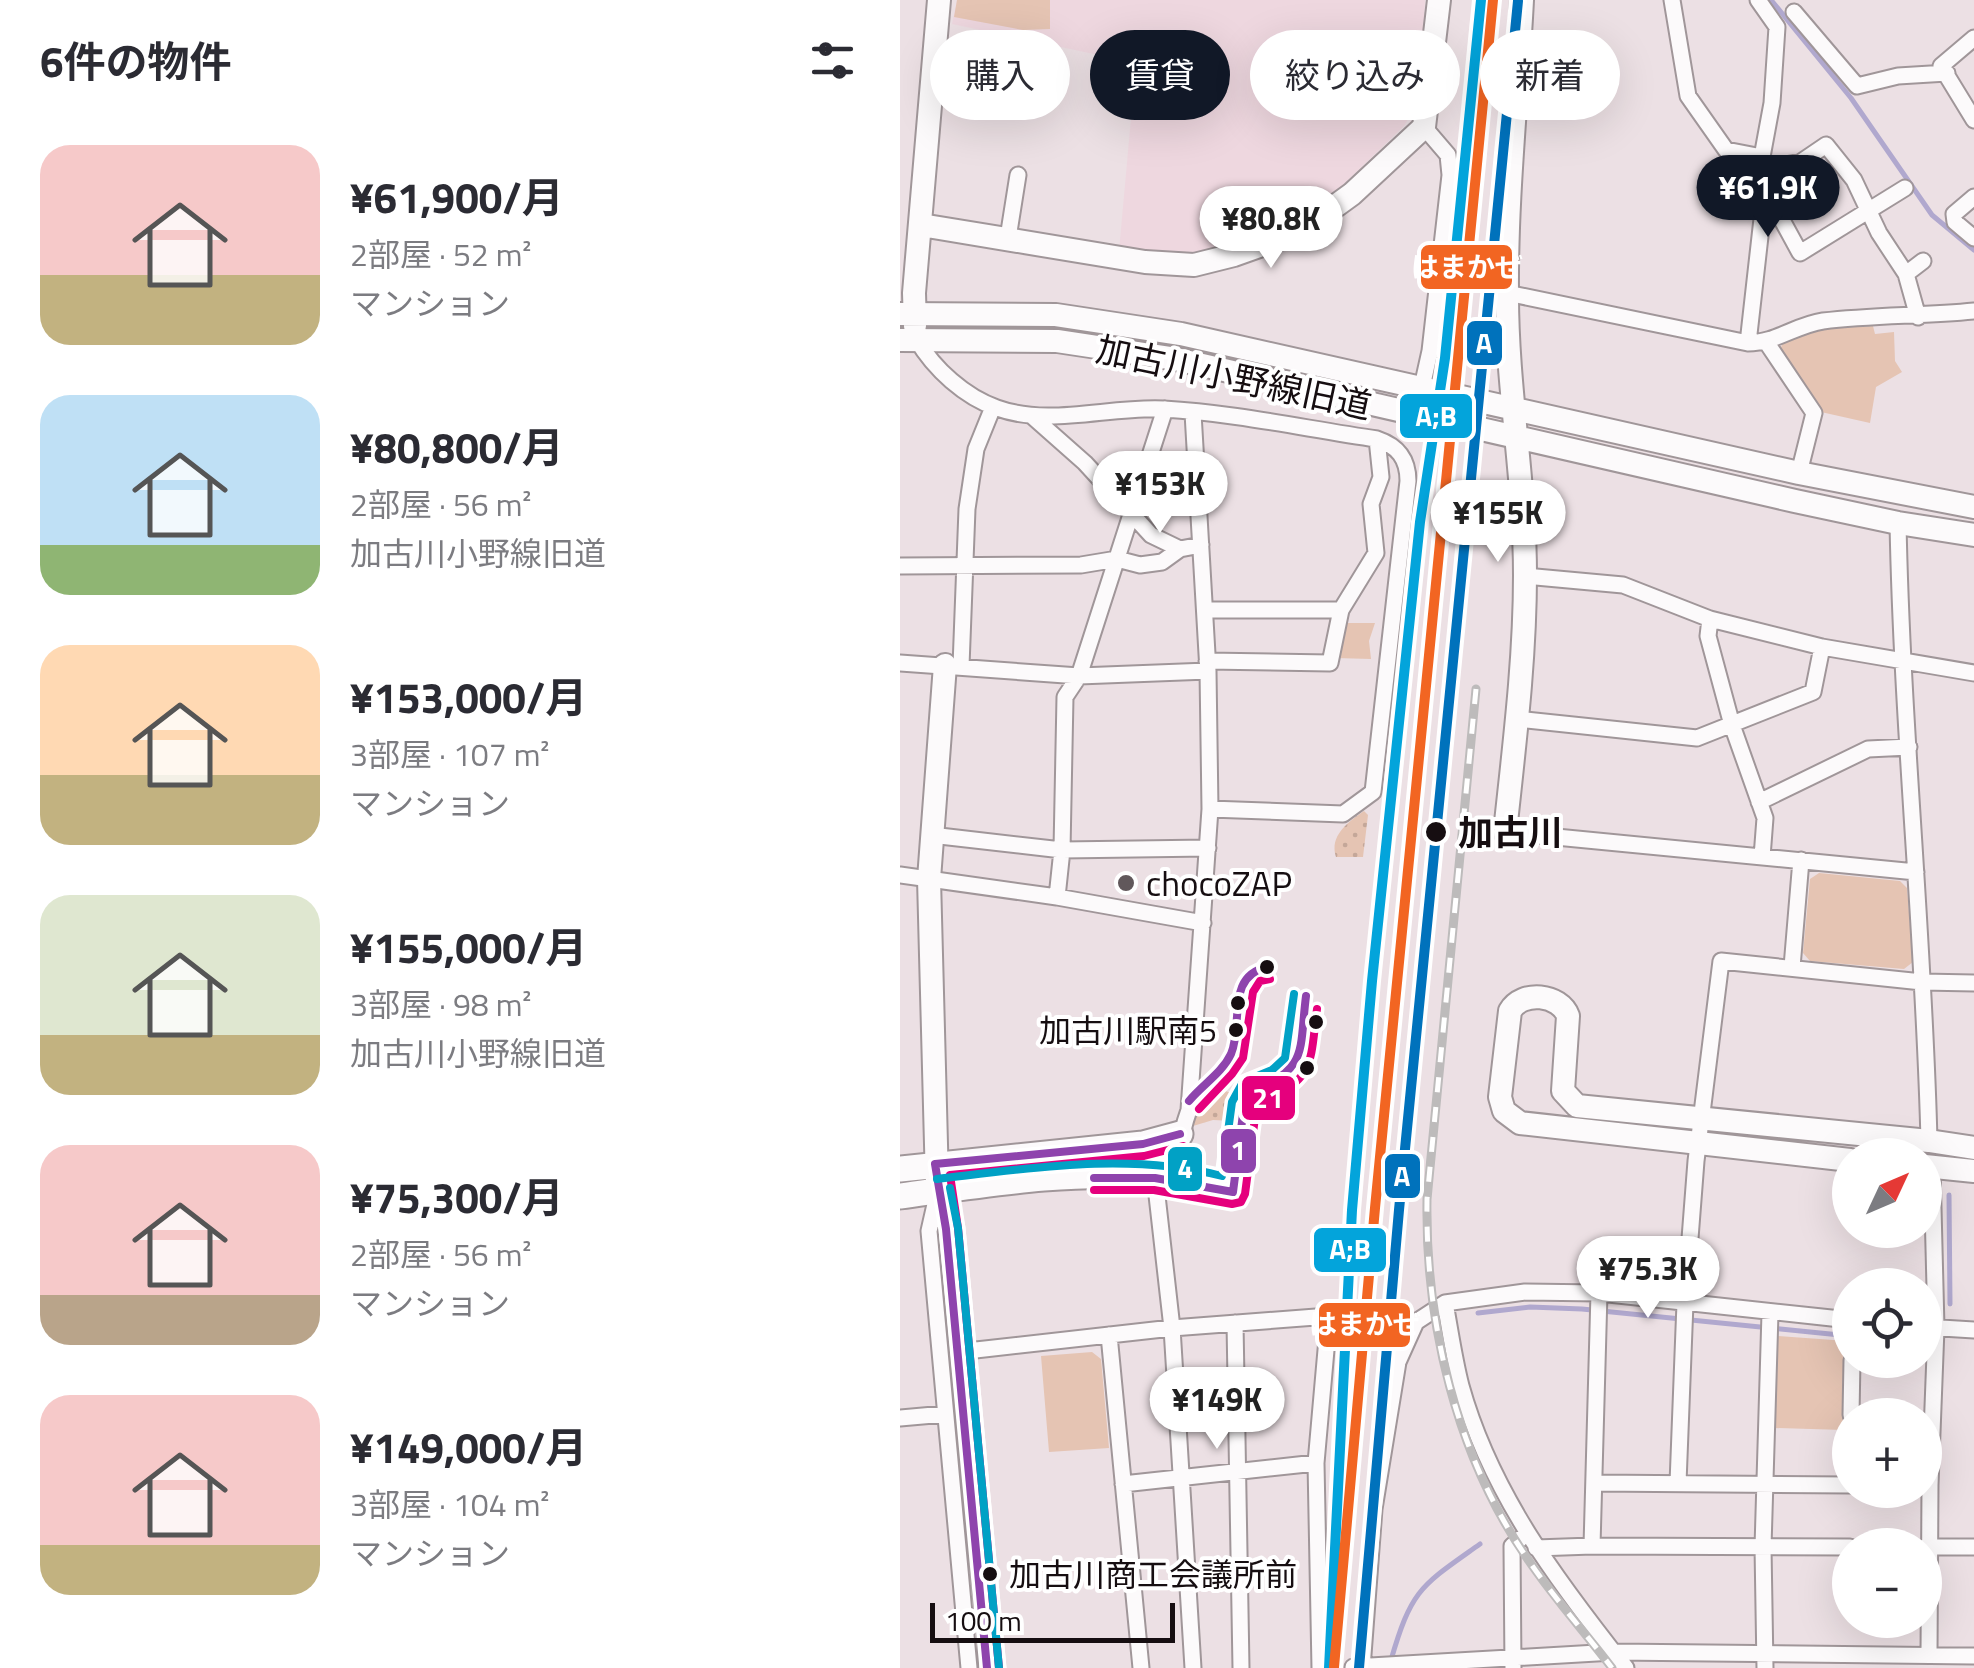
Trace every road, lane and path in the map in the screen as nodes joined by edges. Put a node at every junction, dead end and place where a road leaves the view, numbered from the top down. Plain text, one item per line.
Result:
1 (939, 0) edge
2 (1439, 0) edge
3 (1522, 0) edge
4 (1672, 0) edge
5 (1758, 0) edge
6 (1798, 6) edge
7 (1777, 27) junction
8 (1974, 38) edge
9 (1947, 73) junction
10 (1974, 120) edge
11 (1424, 127) junction
12 (1763, 163) junction
13 (1018, 175) dead end
14 (1905, 188) dead end
15 (1974, 197) edge
16 (1764, 201) junction
17 (1868, 212) junction
18 (922, 225) junction
19 (1008, 238) junction
20 (1974, 238) edge
21 (1923, 261) dead end
22 (1906, 274) junction
23 (1507, 293) junction
24 (1974, 311) edge
25 (906, 314) edge
26 (1918, 317) junction
27 (908, 340) edge
28 (1767, 343) junction
29 (1748, 344) junction
30 (1422, 387) junction
31 (993, 407) junction
32 (1514, 408) junction
33 (1165, 410) junction
34 (1193, 412) junction
35 (1033, 417) junction
36 (1377, 439) junction
37 (1519, 440) junction
38 (1799, 473) junction
39 (1974, 508) edge
40 (1132, 513) junction
41 (1898, 523) junction
42 (1974, 535) edge
43 (1202, 545) junction
44 (1180, 549) junction
45 (1117, 559) junction
46 (968, 564) junction
47 (900, 566) edge
48 (1525, 576) junction
49 (1205, 610) junction
50 (1341, 610) junction
51 (1710, 619) junction
52 (1822, 647) junction
53 (900, 662) edge
54 (1900, 662) junction
55 (953, 666) junction
56 (1208, 666) junction
57 (1974, 673) edge
58 (1079, 676) junction
59 (1518, 719) junction
60 (1732, 724) junction
61 (1909, 747) junction
62 (1759, 802) junction
63 (1210, 808) junction
64 (1505, 832) joint
65 (931, 835) junction
66 (1208, 848) junction
67 (1062, 850) junction
68 (1762, 857) junction
69 (1801, 860) junction
70 (1916, 872) junction
71 (900, 875) edge
72 (929, 879) junction
73 (1058, 897) junction
74 (1203, 923) junction
75 (1792, 967) junction
76 (1922, 982) junction
77 (1974, 984) edge
78 (1701, 1118) junction
79 (1180, 1134) junction
80 (1907, 1138) edge
81 (1928, 1138) edge
82 (1698, 1142) junction
83 (1942, 1142) edge
84 (1974, 1148) edge
85 (1832, 1158) edge
86 (935, 1164) junction
87 (1942, 1167) edge
88 (900, 1168) edge
89 (1974, 1171) edge
90 (1155, 1178) junction
91 (1218, 1187) joint
92 (938, 1191) junction
93 (900, 1196) edge
94 (1599, 1293) junction
95 (1445, 1303) junction
96 (1685, 1303) junction
97 (1770, 1312) junction
98 (1832, 1318) edge
99 (1235, 1323) junction
100 (1172, 1328) junction
101 (1942, 1329) edge
102 (1974, 1330) edge
103 (1110, 1335) junction
104 (958, 1352) junction
105 (945, 1414) junction
106 (900, 1418) edge
107 (1316, 1464) junction
108 (1238, 1472) junction
109 (1183, 1476) junction
110 (1594, 1482) junction
111 (1678, 1483) junction
112 (1123, 1484) junction
113 (1764, 1485) junction
114 (1832, 1485) edge
115 (1531, 1541) junction
116 (1592, 1546) junction
117 (1763, 1547) junction
118 (1832, 1547) edge
119 (1942, 1547) edge
120 (1974, 1547) edge
121 (1929, 1638) edge
122 (1614, 1652) junction
123 (1584, 1654) junction
124 (1929, 1655) junction
125 (1974, 1656) edge
126 (1513, 1662) edge
127 (1765, 1662) edge
128 (1359, 1667) edge
129 (970, 1668) edge
130 (986, 1668) edge
131 (1141, 1668) edge
132 (1193, 1668) edge
133 (1241, 1668) edge
134 (1320, 1668) edge
135 (1595, 1668) edge
136 (1626, 1668) edge

1 - 18 street
2 - 11 street
3 - 23 street
4 - 12 street
5 - 7 street
6 - 7 street
6 - 9 street
7 - 12 street
8 - 9 street
9 - 10 street
11 - 19 street
11 - 30 street
12 - 16 street
12 - 17 street
13 - 19 street
14 - 17 street
15 - 20 street
16 - 17 street
16 - 29 street
17 - 22 street
18 - 19 street
18 - 25 street
21 - 22 street
22 - 26 street
23 - 29 street
23 - 32 street
24 - 26 street
25 - 27 street
25 - 30 street, 加古川小野線旧道
26 - 28 street
27 - 31 street
27 - 37 street, 加古川小野線旧道
28 - 29 street
28 - 38 street
30 - 32 street, 加古川小野線旧道
31 - 35 street
31 - 46 street
32 - 37 street
32 - 38 street, 加古川小野線旧道
33 - 34 street
33 - 35 street
33 - 40 street
34 - 36 street
34 - 43 street
35 - 40 street
36 - 50 street
36 - 63 street
37 - 41 street, 加古川小野線旧道
37 - 48 street
38 - 39 street, 加古川小野線旧道
40 - 44 street
40 - 45 street
41 - 42 street, 加古川小野線旧道
41 - 54 street
43 - 44 street
43 - 49 street
44 - 45 street
45 - 46 street
45 - 58 street
46 - 47 street
46 - 55 street
48 - 51 street
48 - 59 street
49 - 50 street
49 - 56 street
50 - 56 street
51 - 52 street
51 - 60 street
52 - 54 street
52 - 60 street
53 - 55 street
54 - 57 street
54 - 61 street
55 - 58 street
55 - 65 street
56 - 58 street
56 - 63 street
58 - 67 street
59 - 60 street
59 - 64 street
60 - 62 street
61 - 62 street
61 - 70 street
62 - 68 street
63 - 66 street
64 - 68 street
65 - 67 street
65 - 72 street
66 - 67 street
66 - 74 street
67 - 73 street
68 - 69 street
69 - 70 street
69 - 75 street
70 - 76 street
71 - 72 street
72 - 73 street
72 - 86 street
73 - 74 street
74 - 79 street
75 - 76 street
75 - 78 street
76 - 77 street
76 - 81 street
78 - 80 street
78 - 82 street
78 - 82 street
79 - 86 main road
79 - 91 street
82 - 85 street
82 - 96 street
83 - 84 street
86 - 88 main road
86 - 92 street
87 - 89 street
90 - 91 main road
90 - 92 main road
90 - 100 street
92 - 93 main road
92 - 104 street
92 - 105 street
94 - 95 street
94 - 96 street
94 - 110 street
95 - 115 street
95 - 128 street
96 - 97 street
96 - 111 street
97 - 98 street
97 - 113 street
99 - 100 street
99 - 107 street
99 - 108 street
100 - 103 street
100 - 109 street
101 - 102 street
103 - 104 street
103 - 112 street
104 - 130 street
105 - 106 street
105 - 129 street
107 - 108 street
107 - 134 street
108 - 109 street
108 - 133 street
109 - 112 street
109 - 132 street
110 - 111 street
110 - 116 street
111 - 113 street
112 - 131 street
113 - 114 street
113 - 117 street
115 - 116 street
115 - 122 street
115 - 126 street
116 - 117 street
117 - 118 street
117 - 127 street
119 - 120 street
121 - 124 street
122 - 123 street
122 - 127 street
122 - 136 street
123 - 126 street
123 - 135 street
124 - 125 street
124 - 127 street
126 - 128 street

